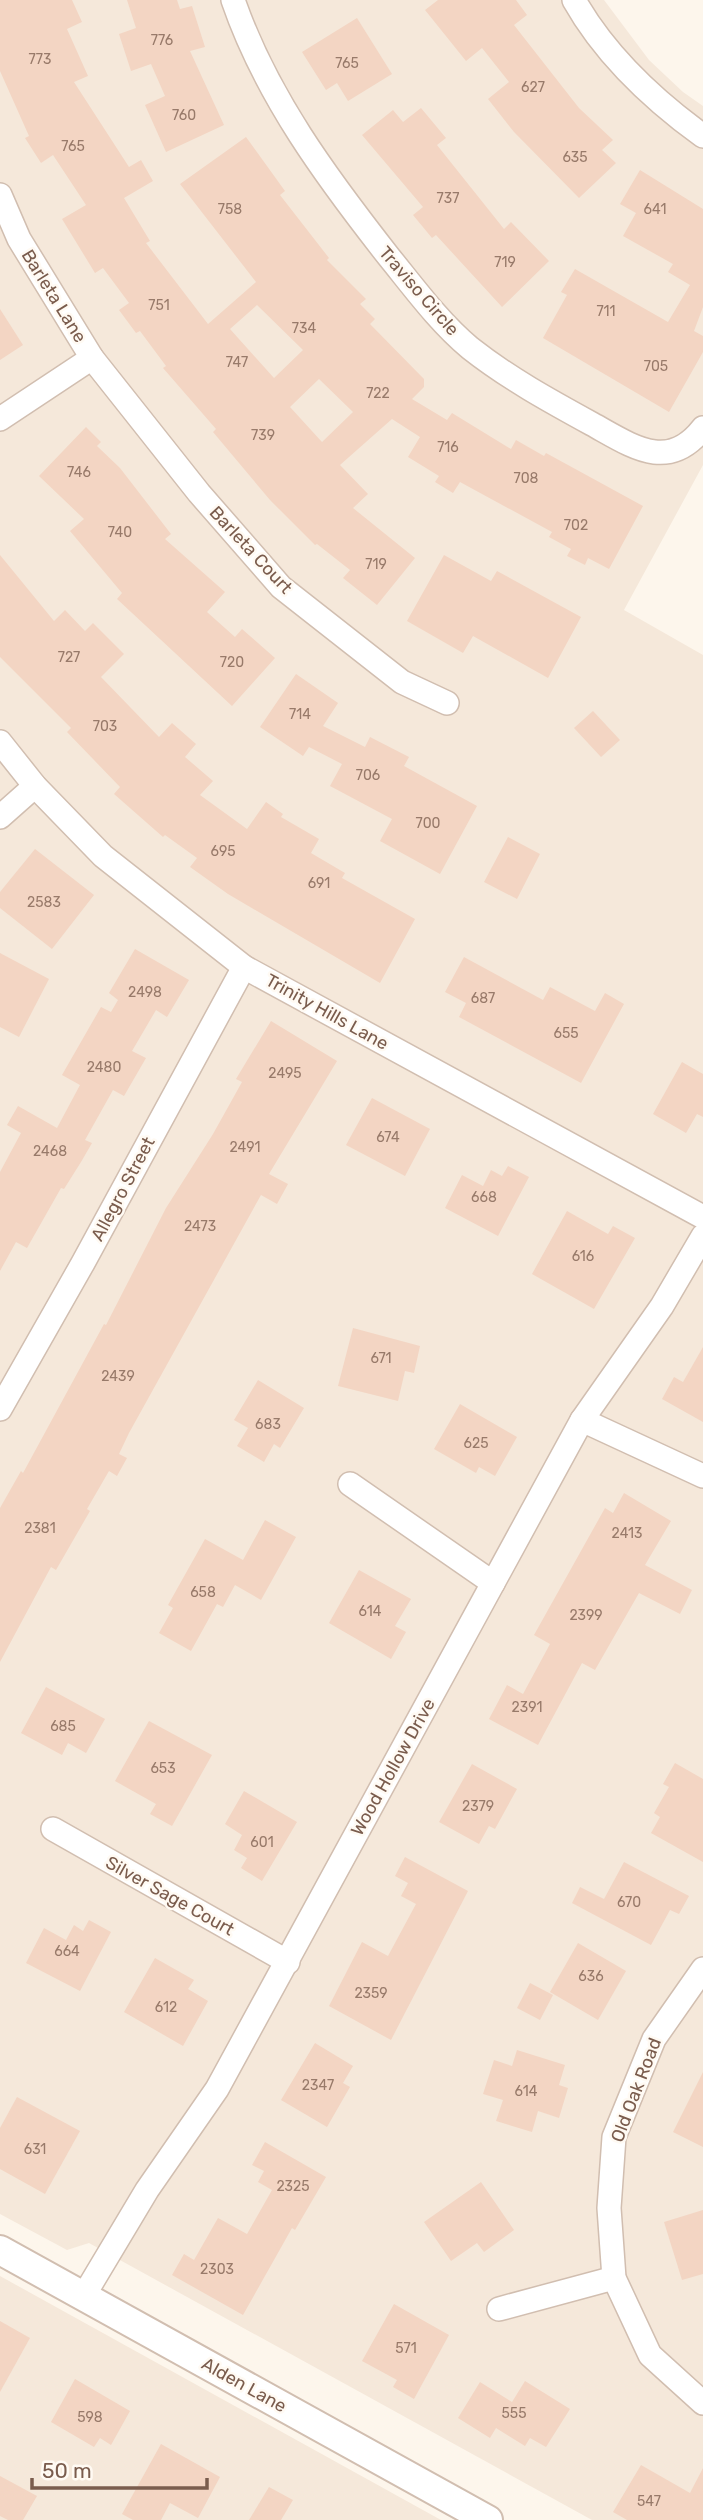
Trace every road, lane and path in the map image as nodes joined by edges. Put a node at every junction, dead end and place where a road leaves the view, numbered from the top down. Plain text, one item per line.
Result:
1 (233, 0) edge
2 (573, 0) edge
3 (703, 136) edge
4 (0, 195) edge
5 (92, 358) junction
6 (0, 419) edge
7 (703, 428) edge
8 (447, 703) dead end
9 (0, 742) edge
10 (35, 786) junction
11 (0, 817) edge
12 (244, 967) junction
13 (703, 1217) edge
14 (703, 1236) edge
15 (0, 1409) edge
16 (582, 1420) junction
17 (703, 1476) edge
18 (350, 1485) dead end
19 (493, 1583) junction
20 (53, 1829) dead end
21 (288, 1962) junction
22 (703, 1969) edge
23 (0, 2250) edge
24 (614, 2278) junction
25 (83, 2297) junction
26 (499, 2309) dead end
27 (703, 2403) edge
28 (488, 2520) edge

1 - 7 street, Traviso Circle
2 - 3 street
4 - 5 street, Barleta Lane
5 - 6 street
5 - 8 street, Barleta Court
9 - 10 street, Trinity Hills Lane
10 - 11 street
10 - 12 street, Trinity Hills Lane
12 - 13 street, Trinity Hills Lane
12 - 15 street, Allegro Street
14 - 16 street, Wood Hollow Drive
16 - 17 street
16 - 19 street, Wood Hollow Drive
18 - 19 street
19 - 21 street, Wood Hollow Drive
20 - 21 street, Silver Sage Court
21 - 25 street, Wood Hollow Drive
22 - 24 street, Old Oak Road
23 - 25 street, Alden Lane
24 - 26 street
24 - 27 street, Old Oak Road
25 - 28 street, Alden Lane

